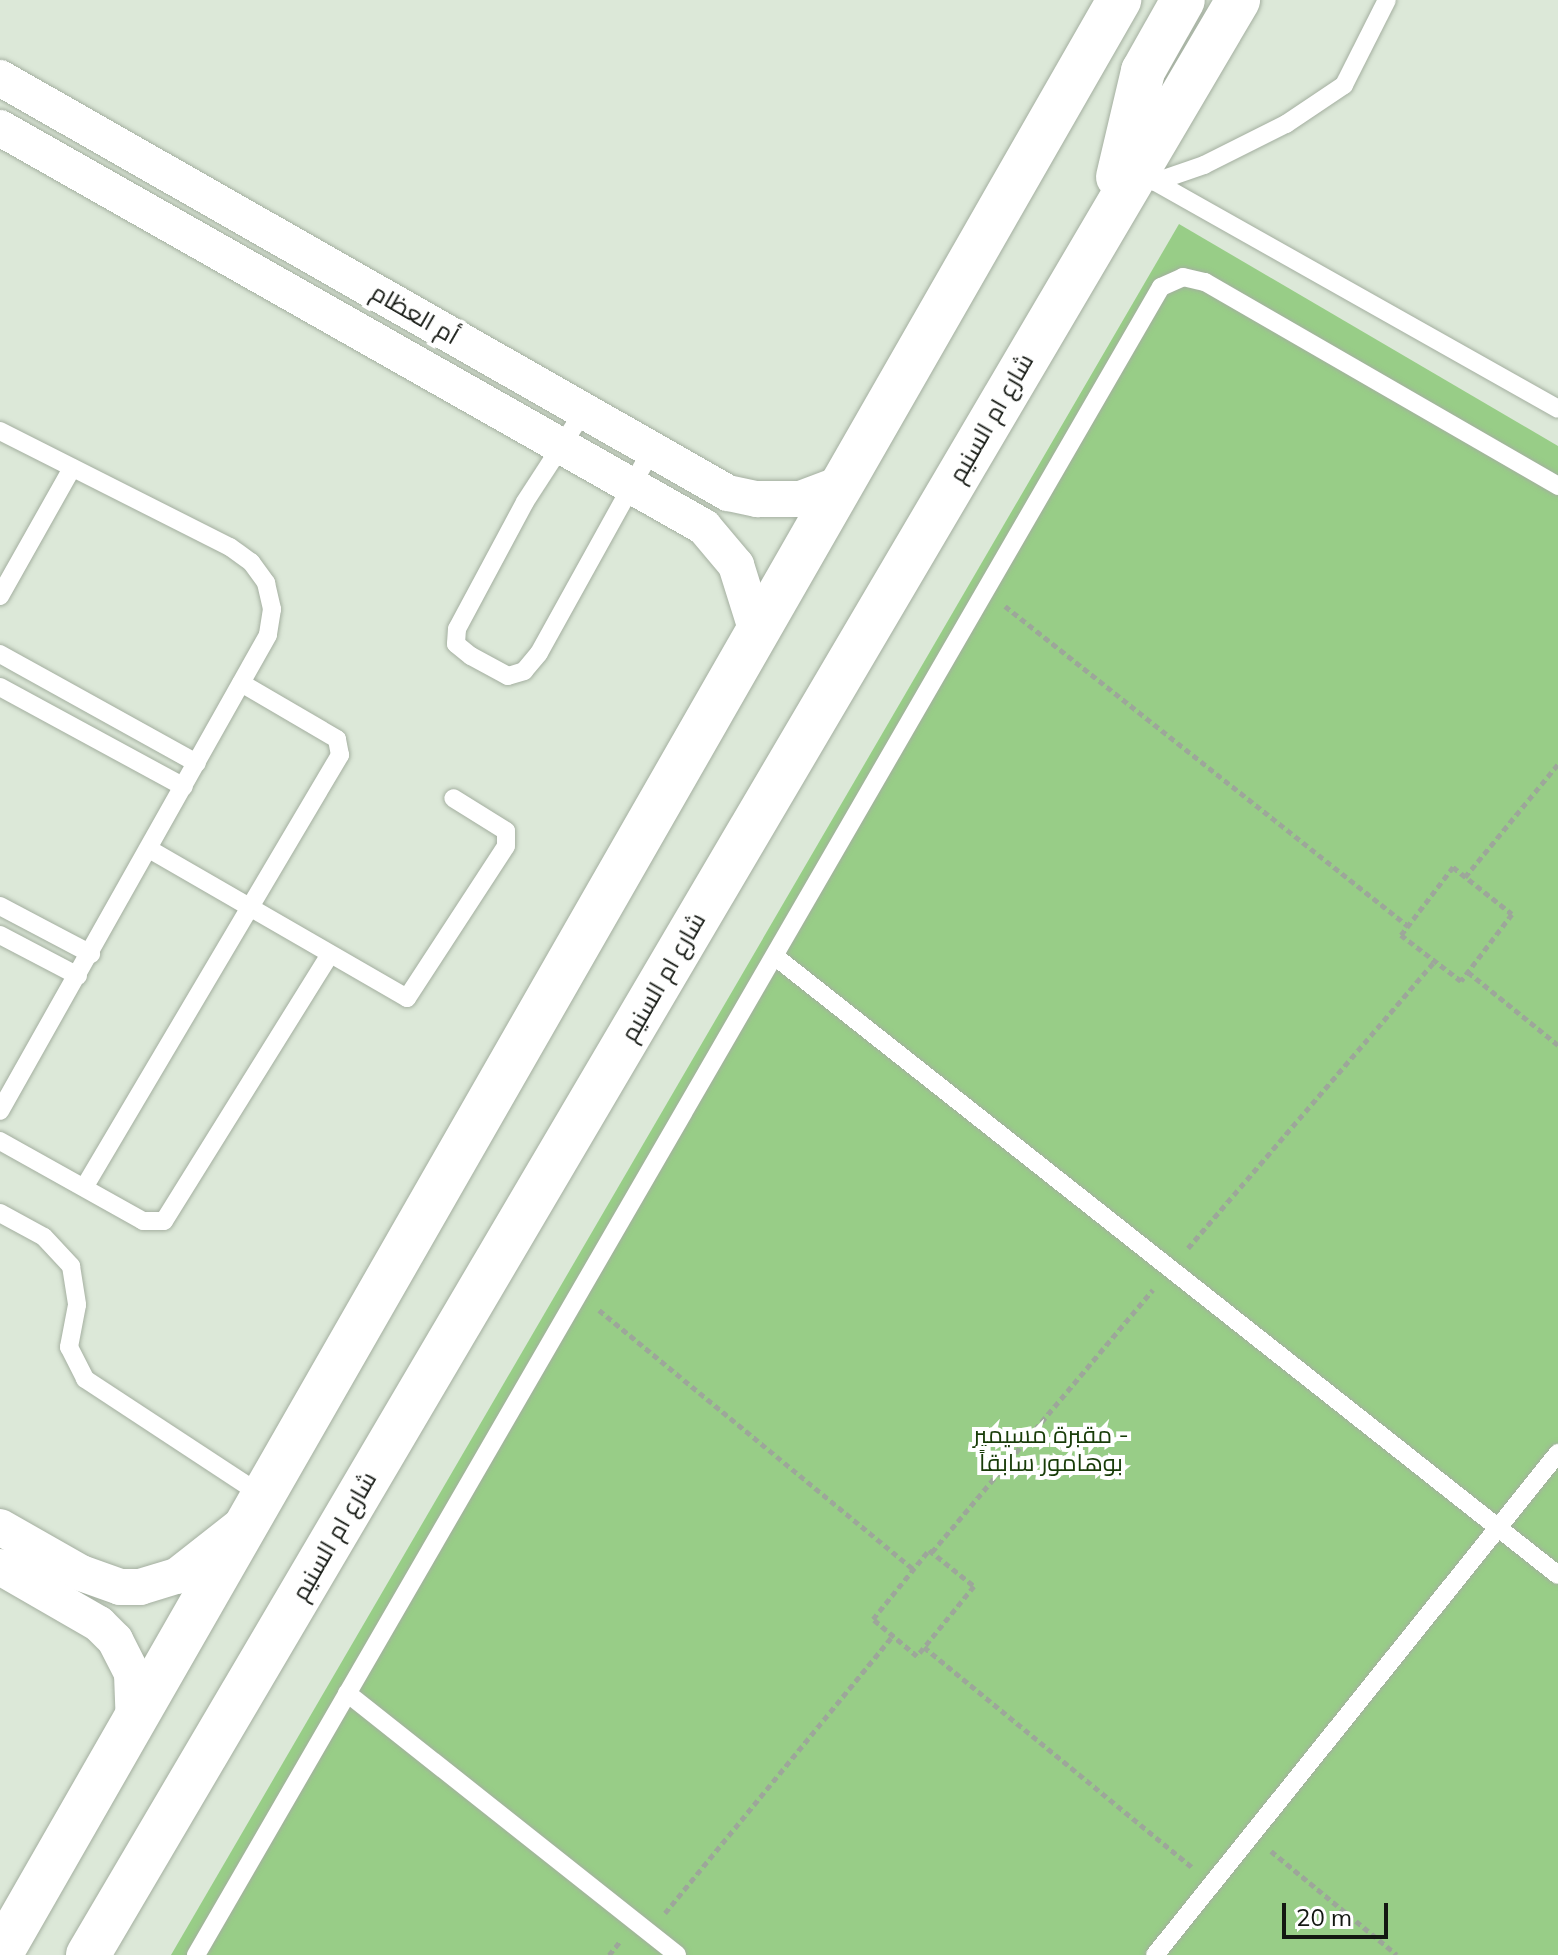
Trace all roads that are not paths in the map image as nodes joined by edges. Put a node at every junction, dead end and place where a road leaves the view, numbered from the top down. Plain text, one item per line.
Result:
1 (1119, 0) edge
2 (1183, 0) edge
3 (1238, 0) edge
4 (1387, 0) edge
5 (0, 78) edge
6 (0, 128) edge
7 (1146, 176) junction
8 (1108, 218) junction
9 (1558, 409) edge
10 (584, 411) junction
11 (0, 431) edge
12 (562, 445) junction
13 (652, 449) junction
14 (72, 468) junction
15 (843, 483) junction
16 (632, 485) junction
17 (1558, 486) edge
18 (0, 596) edge
19 (758, 635) junction
20 (0, 654) edge
21 (241, 683) junction
22 (0, 687) edge
23 (197, 763) junction
24 (184, 787) junction
25 (453, 798) dead end
26 (149, 849) junction
27 (0, 906) edge
28 (248, 908) junction
29 (0, 935) edge
30 (91, 954) junction
31 (329, 956) junction
32 (777, 958) junction
33 (78, 976) junction
34 (0, 1111) edge
35 (0, 1141) edge
36 (85, 1186) junction
37 (0, 1213) edge
38 (1558, 1453) edge
39 (256, 1507) junction
40 (0, 1527) edge
41 (1499, 1527) junction
42 (0, 1567) edge
43 (1558, 1575) edge
44 (347, 1693) junction
45 (134, 1726) junction
46 (0, 1955) edge
47 (88, 1955) edge
48 (196, 1955) edge
49 (677, 1955) edge
50 (1155, 1955) edge

1 - 15 main road
2 - 8 main road
3 - 7 main road, شارع ام السنيم
4 - 7 lane
5 - 10 street, أم العظام
6 - 12 street, أم العظام
7 - 8 main road, شارع ام السنيم
7 - 9 lane
8 - 47 main road, شارع ام السنيم
10 - 12 lane
10 - 13 street, أم العظام
11 - 14 lane
12 - 16 street, أم العظام
12 - 16 lane
13 - 15 street, أم العظام
13 - 16 lane
14 - 18 lane
14 - 21 lane
15 - 19 main road
16 - 19 street, أم العظام
17 - 32 lane
19 - 39 main road
20 - 23 lane
21 - 23 lane
21 - 28 lane
22 - 24 lane
23 - 24 lane
24 - 26 lane
25 - 31 lane
26 - 28 lane
26 - 30 lane
27 - 30 lane
28 - 31 lane
28 - 36 lane
29 - 33 lane
30 - 33 lane
31 - 36 lane
32 - 41 lane
32 - 44 lane
33 - 34 lane
35 - 36 lane
37 - 39 lane
38 - 41 lane
39 - 40 street
39 - 45 main road
41 - 43 lane
41 - 50 lane
42 - 45 street
44 - 48 lane
44 - 49 lane
45 - 46 main road

